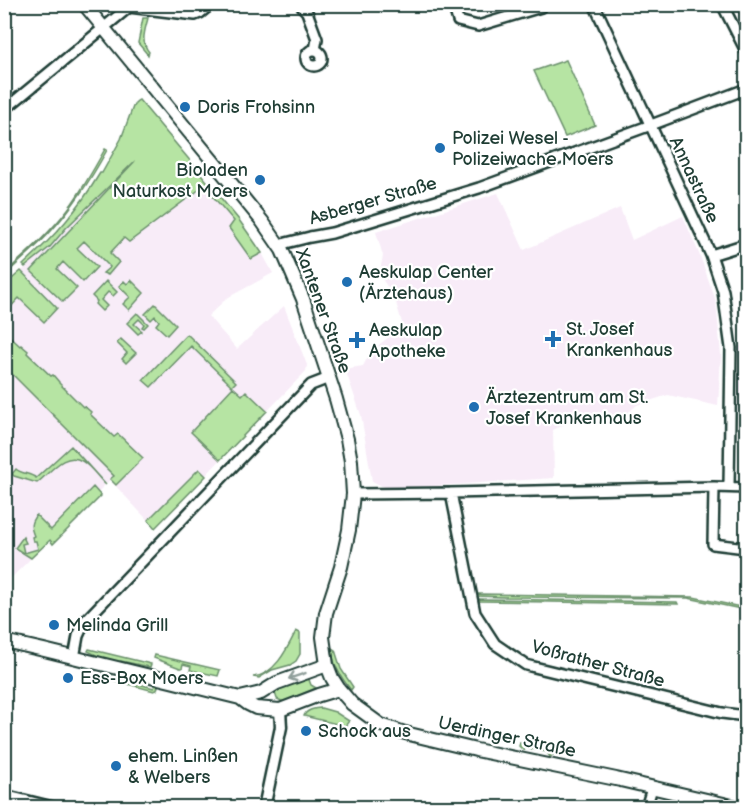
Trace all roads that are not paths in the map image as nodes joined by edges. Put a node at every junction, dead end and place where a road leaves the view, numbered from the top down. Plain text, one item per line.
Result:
1 (84, 4) edge
2 (211, 4) edge
3 (300, 4) edge
4 (453, 4) edge
5 (594, 4) edge
6 (722, 4) edge
7 (541, 7) dead end
8 (104, 28) junction
9 (315, 50) dead end
10 (747, 51) edge
11 (747, 89) edge
12 (4, 110) edge
13 (651, 125) junction
14 (747, 244) edge
15 (278, 245) junction
16 (711, 255) junction
17 (329, 378) junction
18 (729, 486) junction
19 (714, 487) junction
20 (747, 488) edge
21 (452, 493) junction
22 (353, 494) junction
23 (747, 548) edge
24 (4, 642) edge
25 (74, 658) junction
26 (327, 665) junction
27 (339, 689) junction
28 (268, 690) junction
29 (240, 698) junction
30 (280, 710) junction
31 (747, 716) edge
32 (652, 788) junction
33 (4, 795) edge
34 (57, 807) edge
35 (264, 807) edge
36 (646, 807) edge
37 (741, 807) edge

1 - 8 main road, Xantener Straße
2 - 8 street
3 - 9 street
4 - 7 street
5 - 13 street, Annastraße
6 - 10 street
8 - 12 street
8 - 15 main road, Xantener Straße
11 - 13 street, Asberger Straße
13 - 15 street, Asberger Straße
13 - 16 street, Annastraße
14 - 16 street
15 - 17 main road, Xantener Straße
16 - 18 street, Annastraße
17 - 22 main road, Xantener Straße
17 - 25 street
18 - 19 street
18 - 20 street
19 - 21 street
19 - 23 street
21 - 22 street
21 - 31 street, Voßrather Straße
22 - 26 main road, Xantener Straße
24 - 25 main road
25 - 29 main road
26 - 27 main road, Xantener Straße
26 -> 28 main road
27 - 30 main road
27 - 32 main road, Uerdinger Straße
28 - 29 main road
28 - 30 main road
29 - 30 main road
30 - 35 street
32 - 36 street
32 - 37 main road, Uerdinger Straße
33 - 34 street

